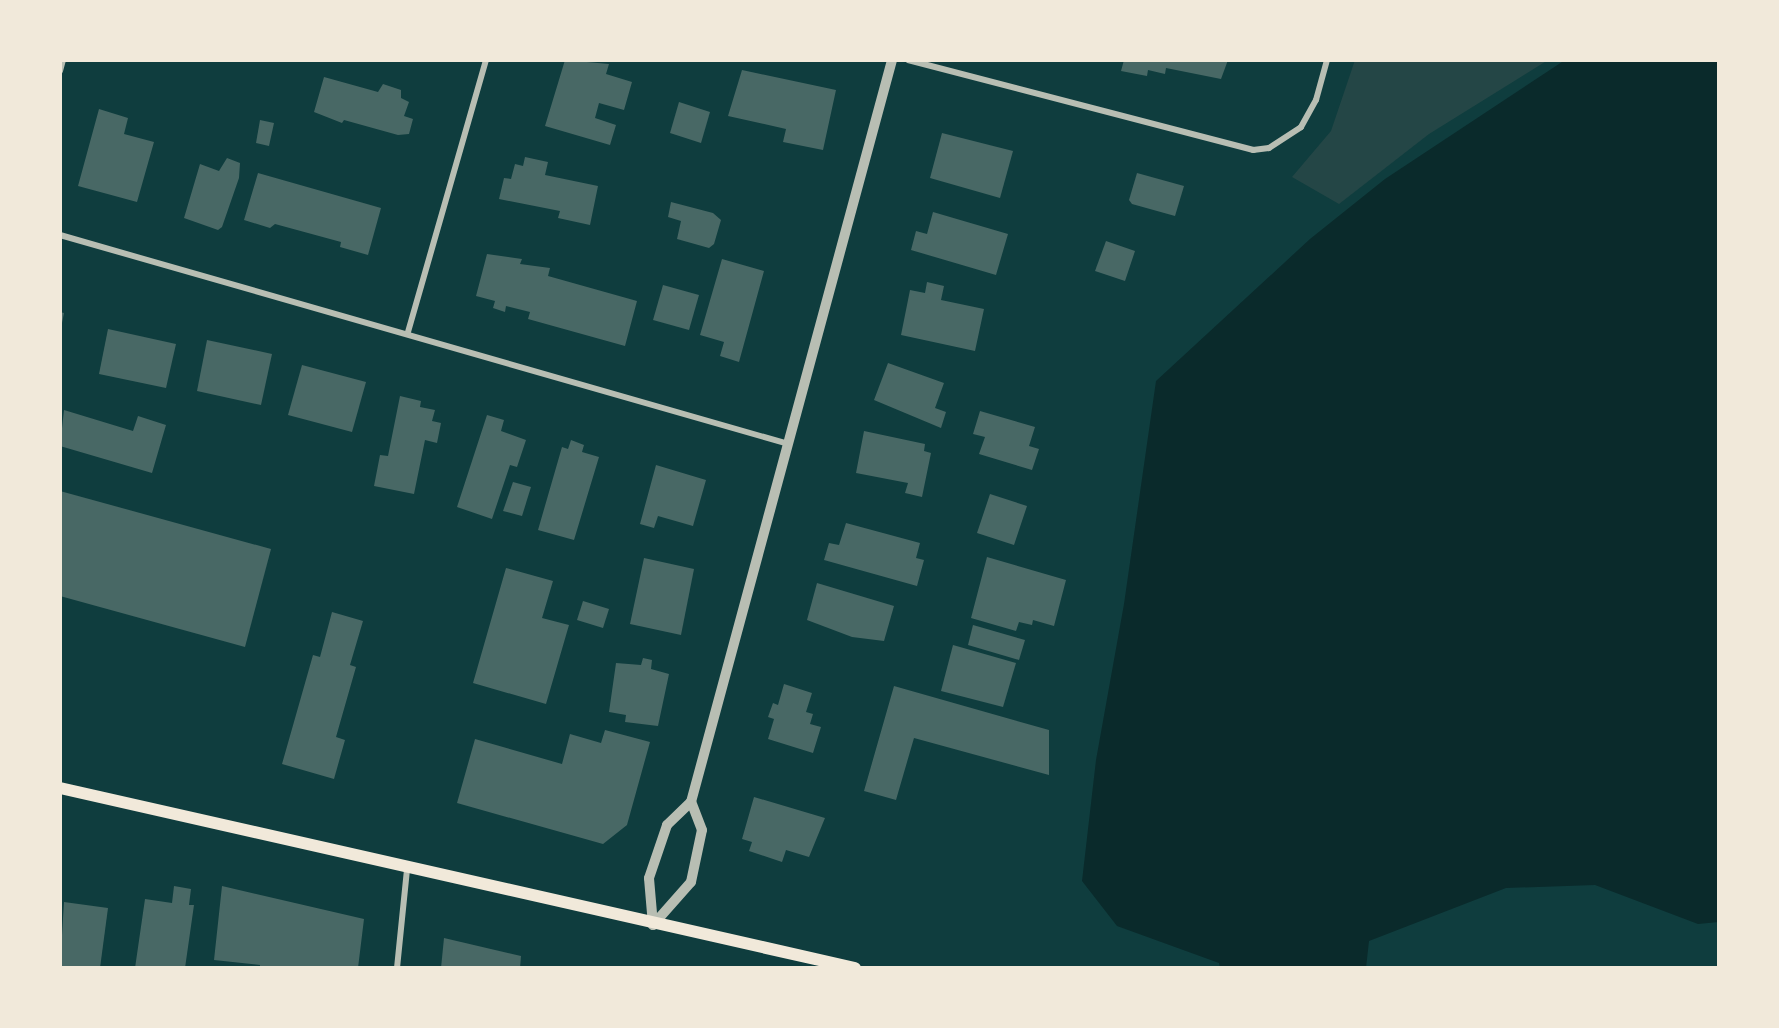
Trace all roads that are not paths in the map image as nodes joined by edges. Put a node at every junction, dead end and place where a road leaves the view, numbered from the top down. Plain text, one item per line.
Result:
1 (63, 60) edge
2 (486, 60) edge
3 (892, 60) edge
4 (908, 60) edge
5 (1327, 60) edge
6 (60, 71) edge
7 (60, 235) edge
8 (408, 332) junction
9 (785, 443) junction
10 (60, 788) edge
11 (691, 802) junction
12 (407, 869) junction
13 (653, 925) junction
14 (397, 968) edge
15 (855, 968) edge

1 - 6 street
2 - 8 street
3 - 9 street
4 - 5 street
7 - 8 street
8 - 9 street
9 - 11 street
10 - 12 main road
11 - 13 street
11 - 13 street
12 - 13 main road
12 - 14 street
13 - 15 main road

